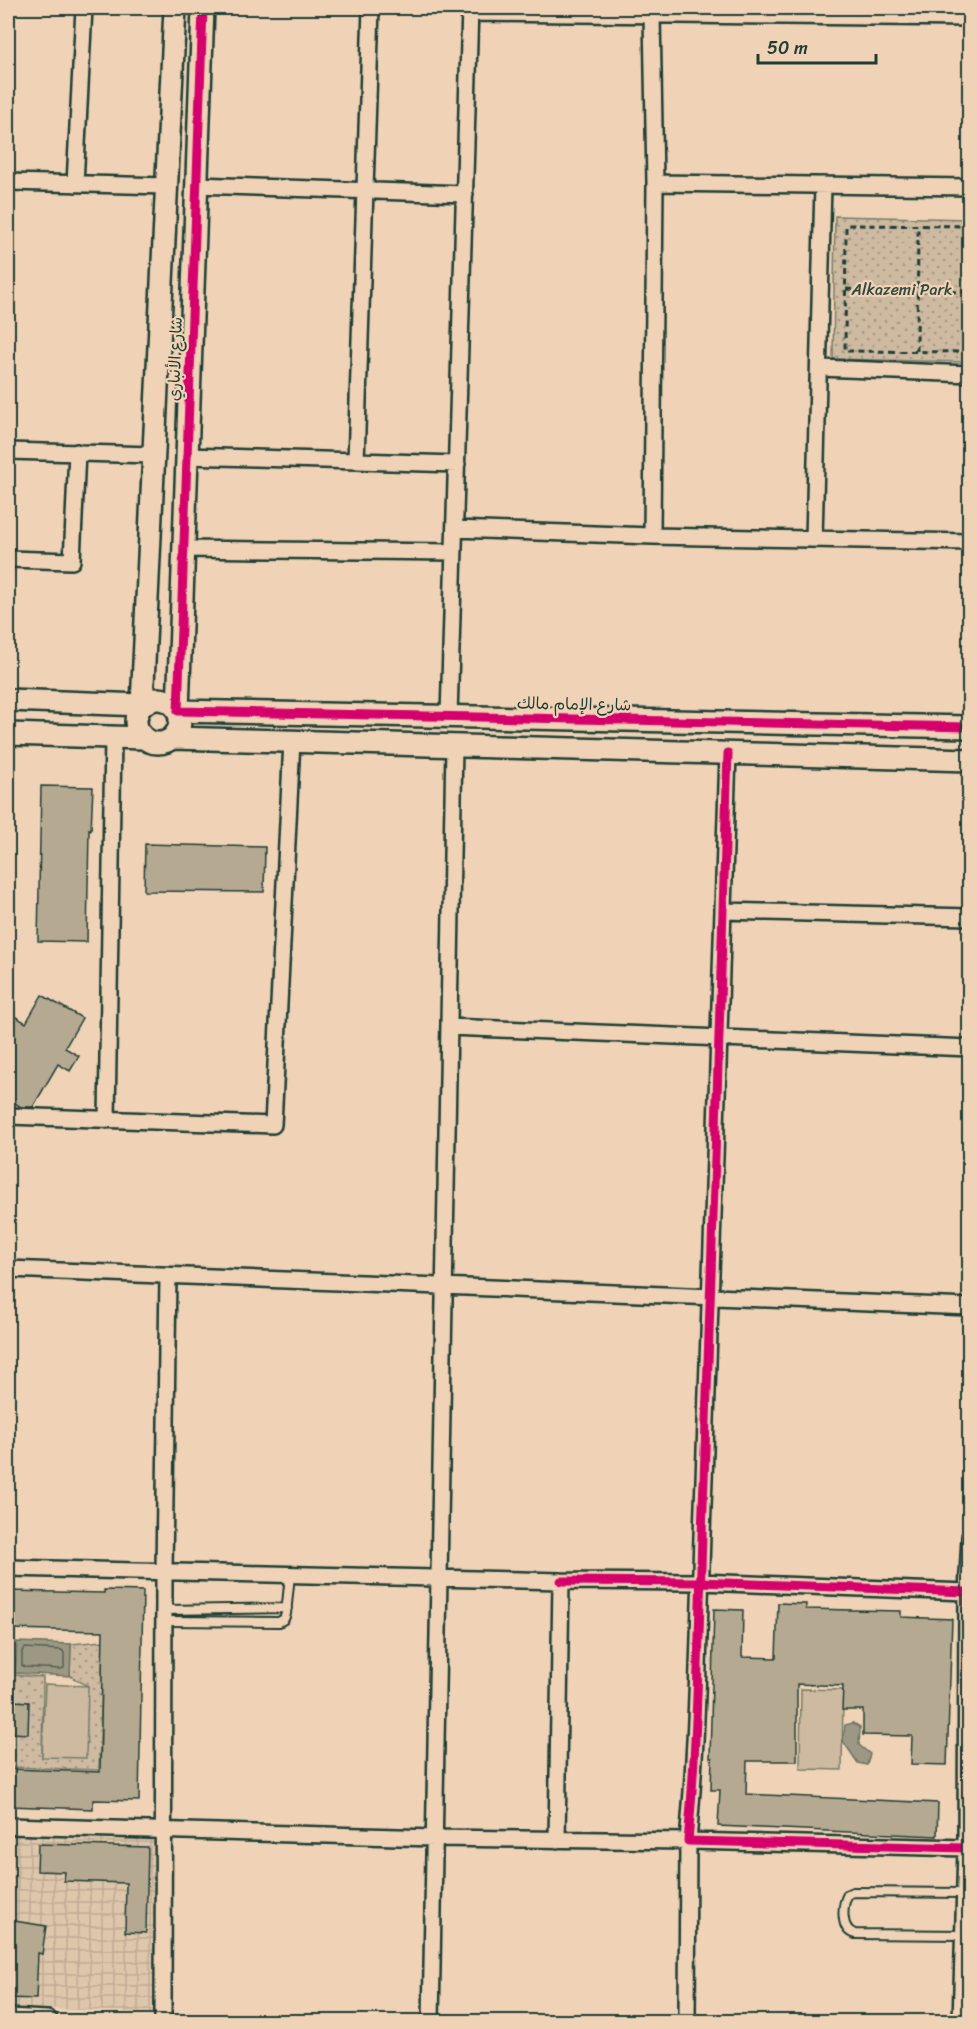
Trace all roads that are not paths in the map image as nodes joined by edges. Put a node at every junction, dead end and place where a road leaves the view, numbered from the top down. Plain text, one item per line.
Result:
1 (84, 8) edge
2 (175, 8) edge
3 (203, 8) edge
4 (371, 8) edge
5 (470, 10) edge
6 (652, 15) junction
7 (969, 18) edge
8 (8, 182) edge
9 (655, 183) junction
10 (75, 184) junction
11 (196, 185) junction
12 (823, 185) junction
13 (166, 186) junction
14 (969, 187) edge
15 (364, 191) junction
16 (465, 195) junction
17 (820, 368) junction
18 (969, 374) edge
19 (8, 451) edge
20 (77, 453) junction
21 (153, 455) junction
22 (186, 456) junction
23 (356, 460) junction
24 (457, 464) junction
25 (455, 529) junction
26 (652, 536) junction
27 (814, 539) junction
28 (969, 542) edge
29 (183, 549) junction
30 (454, 552) junction
31 (8, 559) edge
32 (8, 700) edge
33 (142, 705) junction
34 (178, 711) junction
35 (449, 716) junction
36 (864, 725) junction
37 (969, 728) edge
38 (8, 734) edge
39 (113, 737) junction
40 (144, 738) junction
41 (173, 738) junction
42 (292, 741) junction
43 (454, 745) junction
44 (728, 753) junction
45 (863, 757) junction
46 (969, 760) edge
47 (723, 911) junction
48 (969, 918) edge
49 (449, 1027) junction
50 (719, 1038) junction
51 (969, 1048) edge
52 (8, 1116) edge
53 (107, 1120) junction
54 (8, 1269) edge
55 (168, 1275) junction
56 (444, 1286) junction
57 (711, 1296) junction
58 (969, 1306) edge
59 (969, 1537) edge
60 (8, 1568) edge
61 (164, 1571) junction
62 (290, 1575) junction
63 (438, 1578) junction
64 (561, 1581) junction
65 (700, 1582) junction
66 (968, 1592) edge
67 (287, 1608) junction
68 (164, 1616) junction
69 (8, 1826) edge
70 (163, 1832) junction
71 (434, 1838) junction
72 (557, 1840) junction
73 (688, 1841) junction
74 (968, 1848) edge
75 (965, 1893) junction
76 (964, 1935) junction
77 (8, 2020) edge
78 (47, 2022) edge
79 (163, 2022) edge
80 (431, 2022) edge
81 (687, 2022) edge
82 (961, 2022) edge

1 - 10 street
2 - 13 street, شارع الأنباري
3 - 11 street, شارع الأنباري
4 - 15 street
5 - 6 street
5 - 16 street
6 - 7 street
6 - 9 street
8 - 10 street
9 - 12 street
9 - 26 street
10 - 13 street
11 - 15 street
11 - 22 street, شارع الأنباري
12 - 14 street
12 - 17 street
13 - 21 street, شارع الأنباري
15 - 16 street
15 - 23 street
16 - 24 street
17 - 18 street
17 - 27 street
19 - 20 street
20 - 21 street
20 - 31 street
21 - 33 street, شارع الأنباري
22 - 23 street
22 - 29 street, شارع الأنباري
23 - 24 street
24 - 25 street
25 - 26 street
25 - 30 street
26 - 27 street
27 - 28 street
29 - 30 street
29 - 34 street, شارع الأنباري
30 - 35 street
32 - 33 street
33 - 34 street
33 - 40 street
34 - 35 street, شارع الإمام مالك
34 - 41 street
35 - 36 street, شارع الإمام مالك
36 - 37 street, شارع الإمام مالك
36 - 45 street
38 - 39 street
39 - 40 street
39 - 53 street
40 - 41 street
41 - 42 street
42 - 43 street
42 - 53 street
43 - 44 street
43 - 49 street
44 - 45 street
44 - 47 street
45 - 46 street
47 - 48 street
47 - 50 street
49 - 50 street
49 - 56 street
50 - 51 street
50 - 57 street
52 - 53 street
54 - 55 street
55 - 56 street
55 - 61 street
56 - 57 street
56 - 63 street
57 - 58 street
57 - 65 street
59 - 66 street
60 - 61 street
61 - 62 street
61 - 68 street
62 - 63 street
62 - 67 lane
63 - 64 street
63 - 71 street
64 - 65 street
64 - 72 street
65 - 66 street
65 - 73 street
66 - 74 street
67 - 68 lane
67 - 68 lane
68 - 70 street
69 - 70 street
70 - 71 street
70 - 79 street
71 - 72 street
71 - 80 street
72 - 73 street
73 - 74 street
73 - 81 street
74 - 75 street
75 - 76 street
75 - 76 lane
76 - 82 street
77 - 78 street

